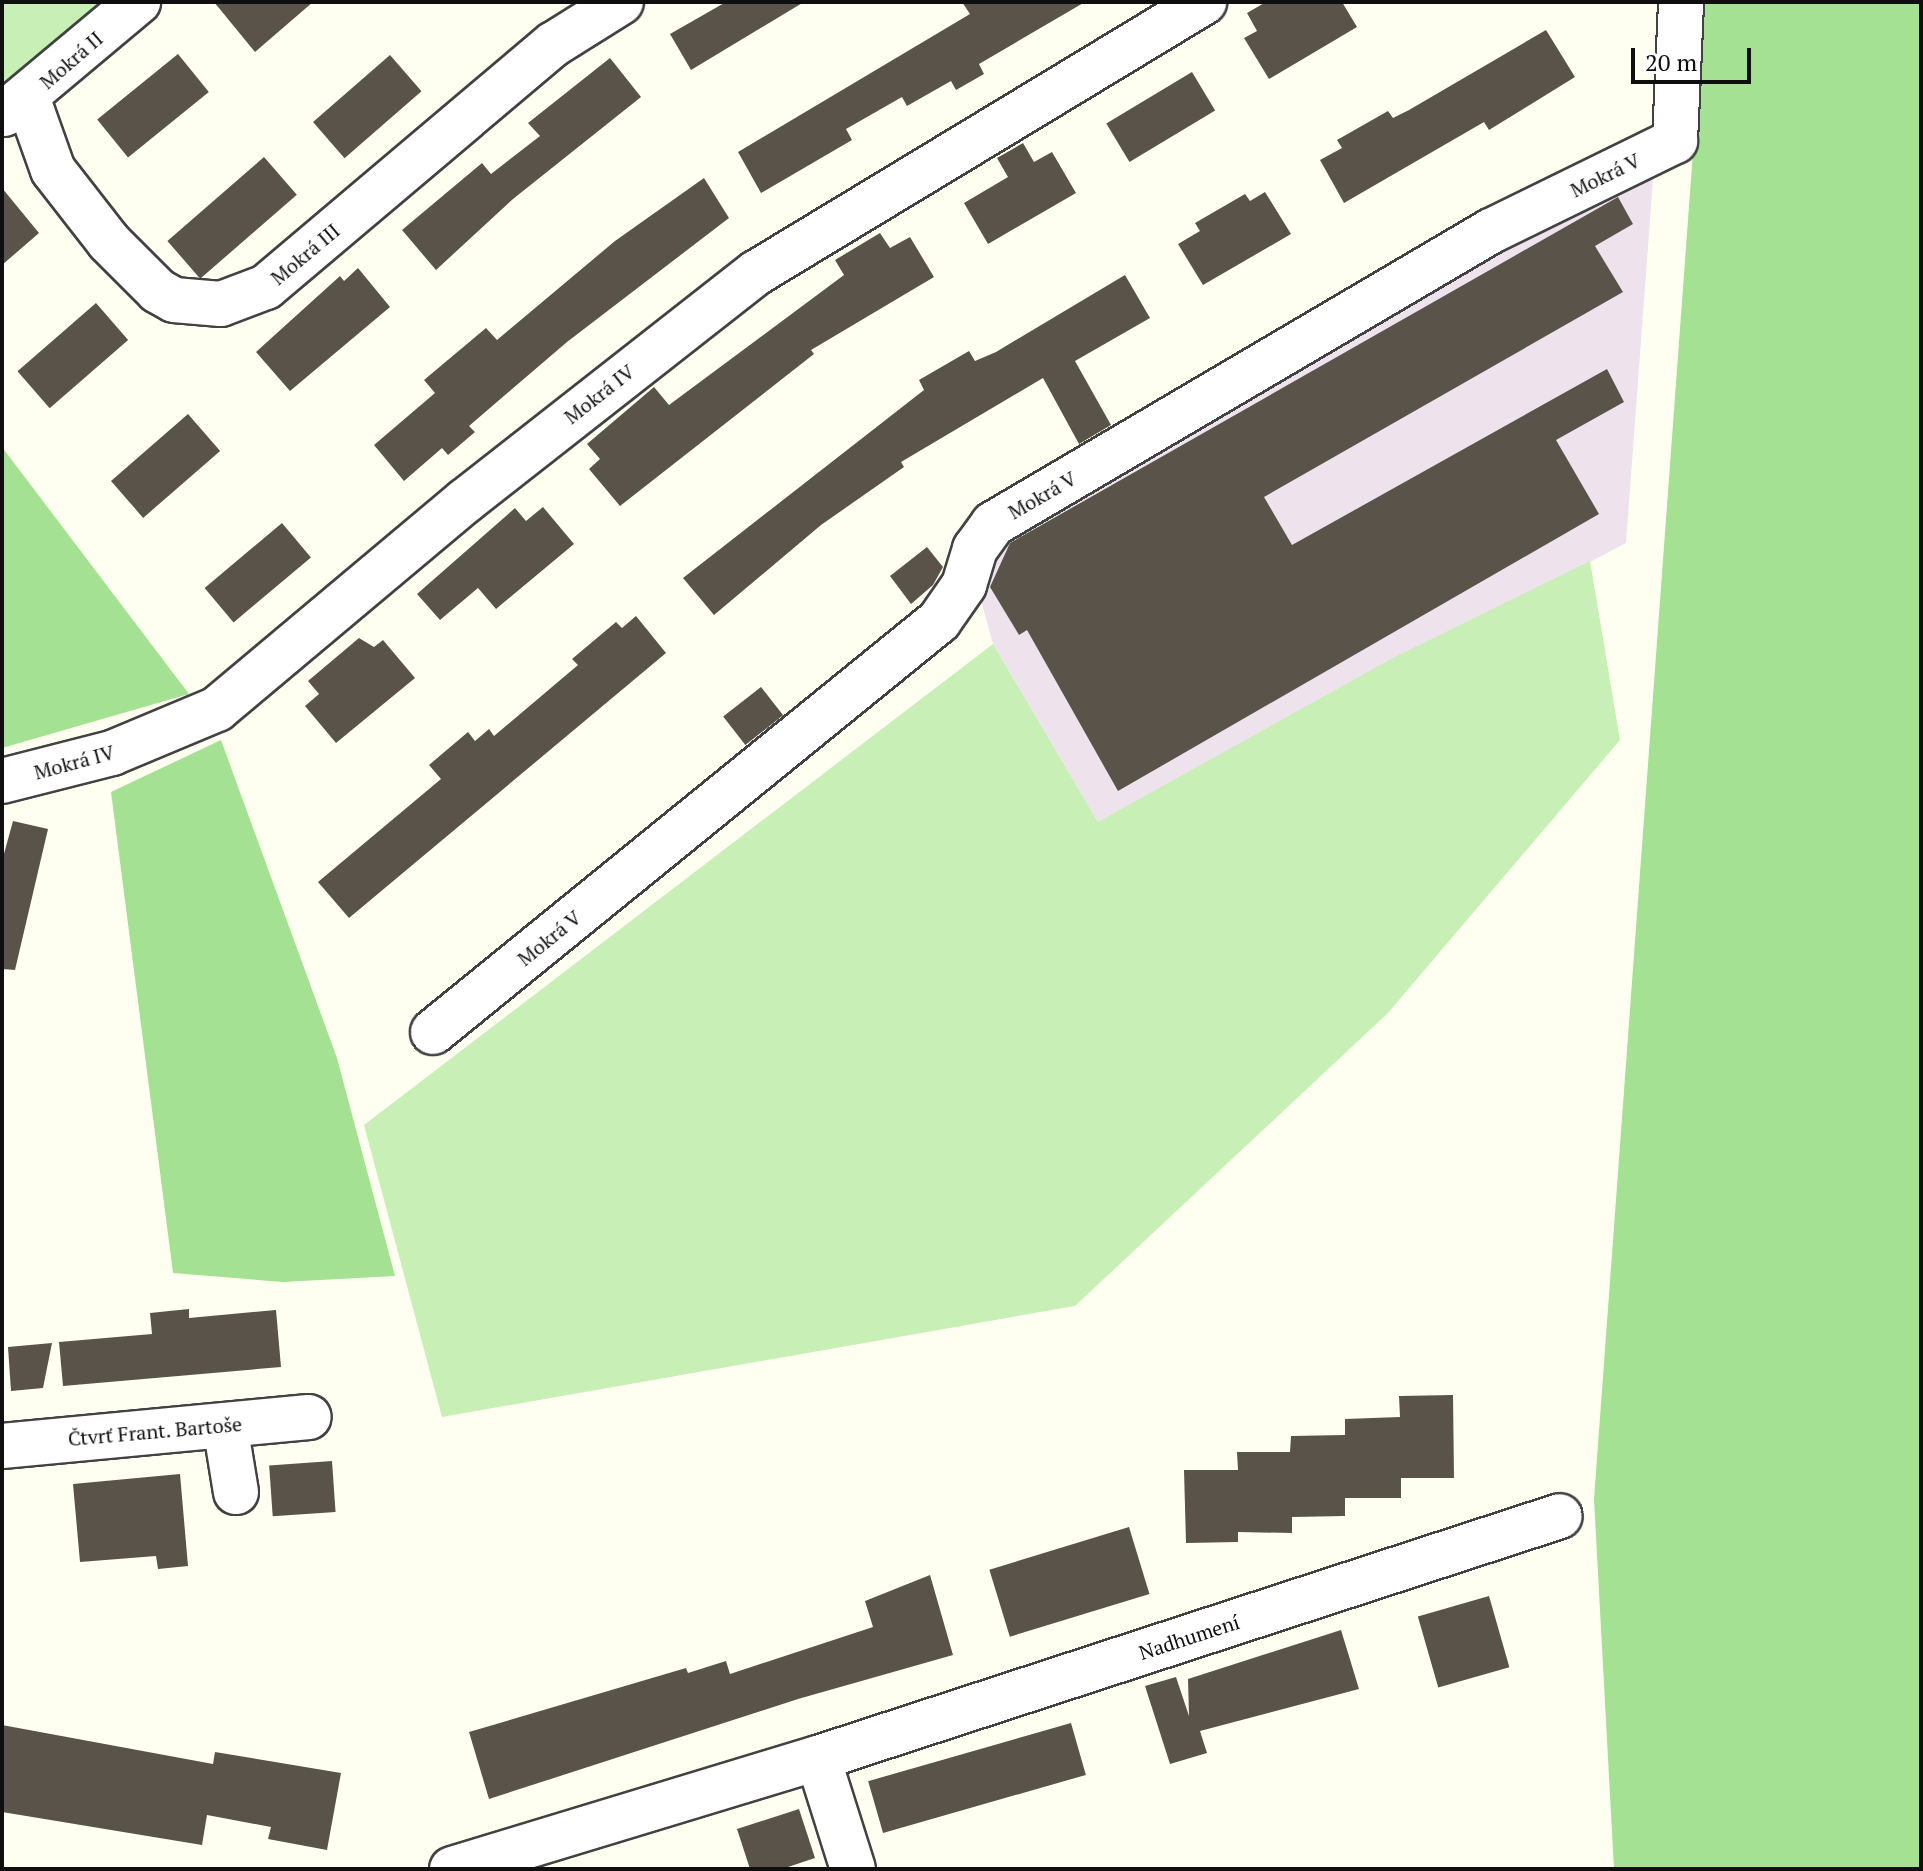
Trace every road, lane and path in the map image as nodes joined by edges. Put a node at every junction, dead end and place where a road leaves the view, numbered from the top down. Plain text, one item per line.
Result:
1 (138, 2) edge
2 (621, 2) edge
3 (1204, 2) edge
4 (1681, 2) edge
5 (15, 106) edge
6 (2, 781) edge
7 (433, 1032) dead end
8 (309, 1417) dead end
9 (225, 1425) junction
10 (2, 1446) edge
11 (236, 1492) dead end
12 (1560, 1516) dead end
13 (818, 1758) junction
14 (452, 1869) edge
15 (853, 1869) edge

1 - 5 street, Mokrá II
2 - 5 street, Mokrá III
3 - 6 street, Mokrá IV
4 - 7 street, Mokrá V
8 - 9 street, Čtvrť Frant. Bartoše
9 - 10 street, Čtvrť Frant. Bartoše
9 - 11 street
12 - 13 street, Nadhumení
13 - 14 street, Nadhumení
13 - 15 street

